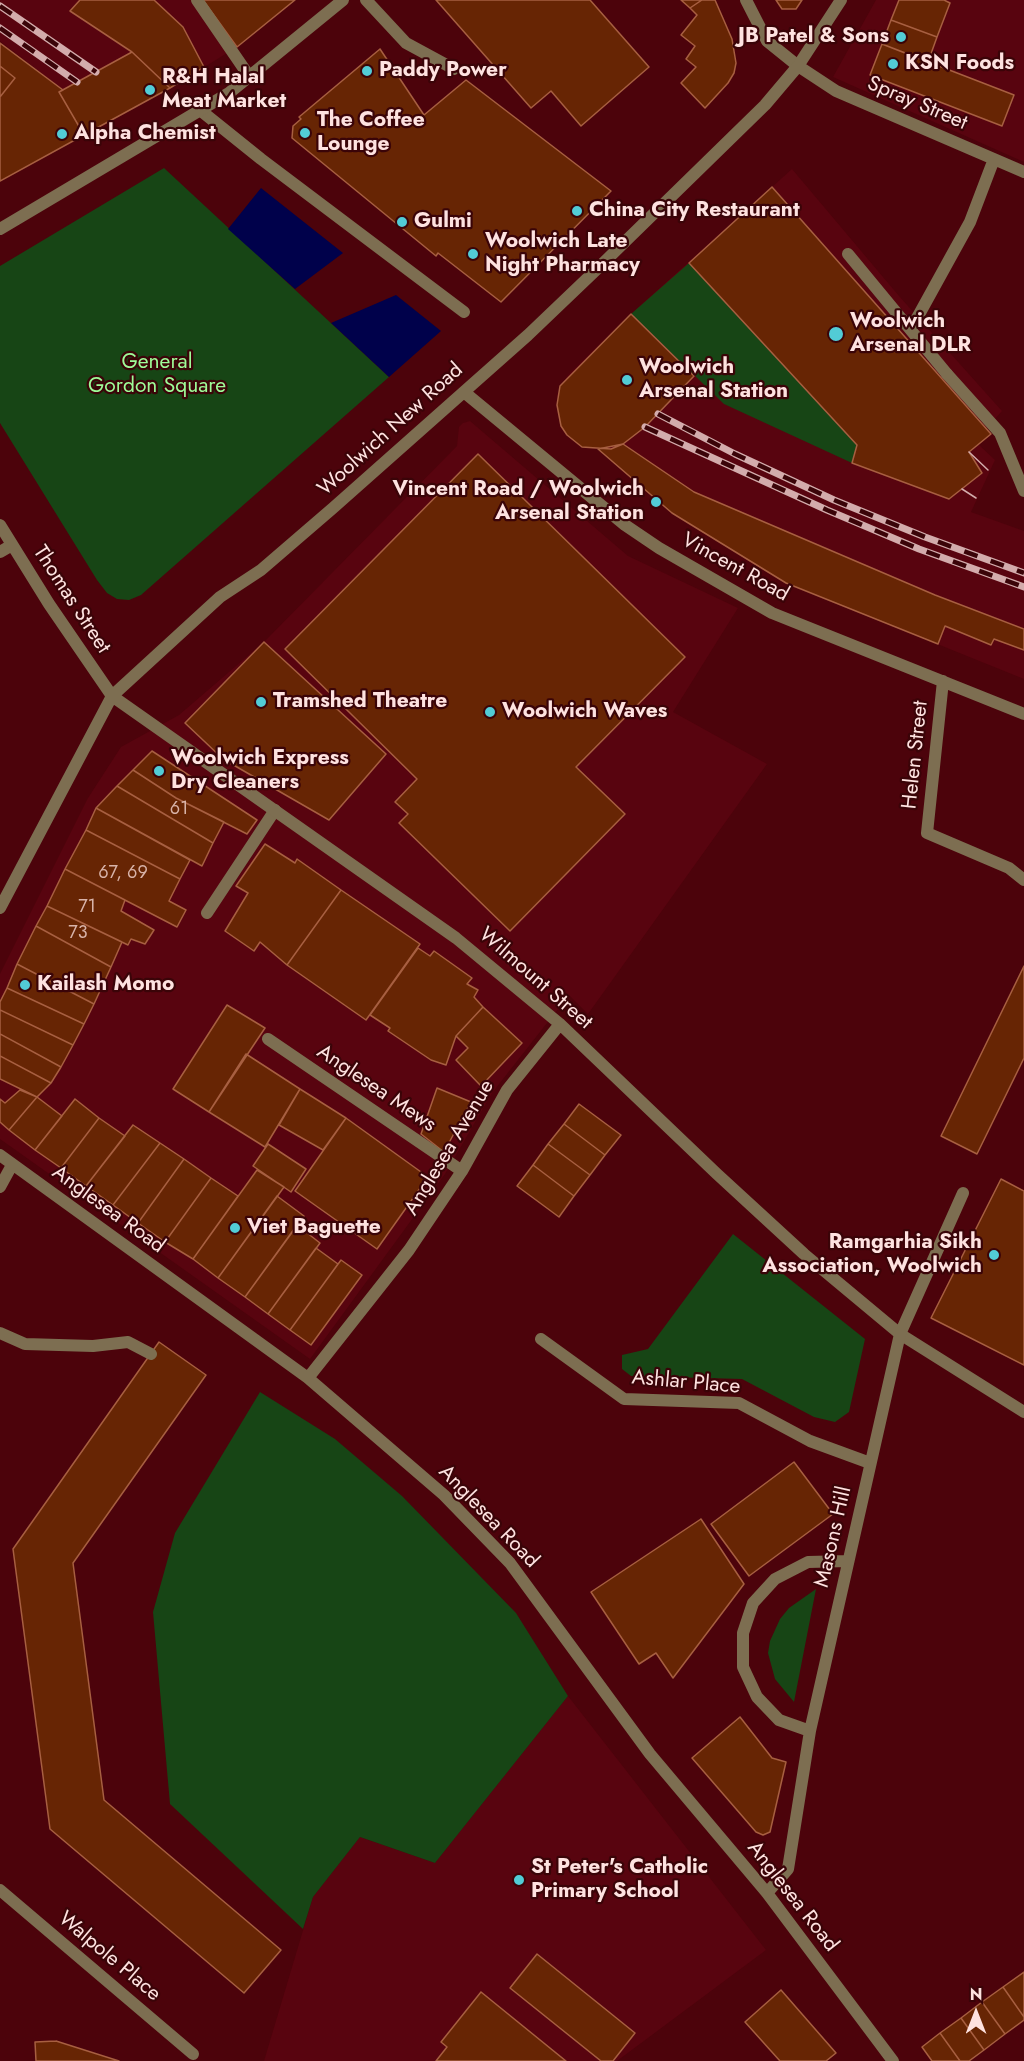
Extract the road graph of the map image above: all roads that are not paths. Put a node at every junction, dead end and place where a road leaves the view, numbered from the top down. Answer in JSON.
{"nodes":[{"id":1,"x":197,"y":0,"type":"edge"},
{"id":2,"x":343,"y":0,"type":"edge"},
{"id":3,"x":366,"y":0,"type":"edge"},
{"id":4,"x":746,"y":0,"type":"edge"},
{"id":5,"x":841,"y":0,"type":"edge"},
{"id":6,"x":798,"y":66,"type":"junction"},
{"id":7,"x":454,"y":69,"type":"dead end"},
{"id":8,"x":249,"y":76,"type":"junction"},
{"id":9,"x":200,"y":110,"type":"junction"},
{"id":10,"x":994,"y":159,"type":"junction"},
{"id":11,"x":1024,"y":172,"type":"edge"},
{"id":12,"x":0,"y":229,"type":"edge"},
{"id":13,"x":848,"y":254,"type":"dead end"},
{"id":14,"x":464,"y":312,"type":"dead end"},
{"id":15,"x":911,"y":328,"type":"junction"},
{"id":16,"x":464,"y":392,"type":"junction"},
{"id":17,"x":1024,"y":491,"type":"edge"},
{"id":18,"x":0,"y":525,"type":"edge"},
{"id":19,"x":12,"y":545,"type":"junction"},
{"id":20,"x":0,"y":552,"type":"edge"},
{"id":21,"x":943,"y":681,"type":"junction"},
{"id":22,"x":111,"y":696,"type":"junction"},
{"id":23,"x":1024,"y":714,"type":"edge"},
{"id":24,"x":275,"y":810,"type":"junction"},
{"id":25,"x":1024,"y":880,"type":"edge"},
{"id":26,"x":0,"y":908,"type":"edge"},
{"id":27,"x":207,"y":913,"type":"dead end"},
{"id":28,"x":560,"y":1024,"type":"junction"},
{"id":29,"x":268,"y":1039,"type":"dead end"},
{"id":30,"x":0,"y":1155,"type":"edge"},
{"id":31,"x":12,"y":1165,"type":"junction"},
{"id":32,"x":462,"y":1171,"type":"junction"},
{"id":33,"x":0,"y":1187,"type":"edge"},
{"id":34,"x":963,"y":1194,"type":"dead end"},
{"id":35,"x":0,"y":1333,"type":"edge"},
{"id":36,"x":900,"y":1334,"type":"junction"},
{"id":37,"x":541,"y":1340,"type":"dead end"},
{"id":38,"x":151,"y":1353,"type":"dead end"},
{"id":39,"x":308,"y":1378,"type":"junction"},
{"id":40,"x":1024,"y":1412,"type":"edge"},
{"id":41,"x":870,"y":1463,"type":"junction"},
{"id":42,"x":848,"y":1562,"type":"junction"},
{"id":43,"x":810,"y":1731,"type":"junction"},
{"id":44,"x":0,"y":1890,"type":"edge"},
{"id":45,"x":767,"y":1893,"type":"junction"},
{"id":46,"x":193,"y":2054,"type":"dead end"},
{"id":47,"x":893,"y":2061,"type":"edge"}],
"edges":[{"from":1,"to":8,"type":"street"},
{"from":2,"to":8,"type":"street"},
{"from":3,"to":7,"type":"street"},
{"from":4,"to":6,"type":"street","name":"Spray Street"},
{"from":5,"to":6,"type":"street","name":"Woolwich New Road"},
{"from":6,"to":10,"type":"street","name":"Spray Street"},
{"from":6,"to":16,"type":"street","name":"Woolwich New Road"},
{"from":8,"to":9,"type":"street"},
{"from":9,"to":12,"type":"street"},
{"from":9,"to":14,"type":"street"},
{"from":10,"to":11,"type":"street","name":"Spray Street"},
{"from":10,"to":15,"type":"street"},
{"from":13,"to":15,"type":"street"},
{"from":15,"to":17,"type":"street"},
{"from":16,"to":21,"type":"street","name":"Vincent Road"},
{"from":16,"to":22,"type":"street","name":"Woolwich New Road"},
{"from":18,"to":19,"type":"street","name":"Thomas Street"},
{"from":19,"to":20,"type":"street"},
{"from":19,"to":22,"type":"street","name":"Thomas Street"},
{"from":21,"to":23,"type":"street","name":"Vincent Road"},
{"from":21,"to":25,"type":"street","name":"Helen Street"},
{"from":22,"to":24,"type":"street","name":"Wilmount Street"},
{"from":22,"to":26,"type":"street","name":"Woolwich New Road"},
{"from":24,"to":27,"type":"street"},
{"from":24,"to":28,"type":"street","name":"Wilmount Street"},
{"from":28,"to":32,"type":"street","name":"Anglesea Avenue"},
{"from":28,"to":36,"type":"street","name":"Wilmount Street"},
{"from":29,"to":32,"type":"street","name":"Anglesea Mews"},
{"from":30,"to":31,"type":"street","name":"Anglesea Road"},
{"from":31,"to":33,"type":"street"},
{"from":31,"to":39,"type":"street","name":"Anglesea Road"},
{"from":32,"to":39,"type":"street","name":"Anglesea Avenue"},
{"from":34,"to":36,"type":"street","name":"Masons Hill"},
{"from":35,"to":38,"type":"street"},
{"from":36,"to":40,"type":"street","name":"Wilmount Street"},
{"from":36,"to":41,"type":"street","name":"Masons Hill"},
{"from":37,"to":41,"type":"street","name":"Ashlar Place"},
{"from":39,"to":45,"type":"street","name":"Anglesea Road"},
{"from":41,"to":42,"type":"street","name":"Masons Hill"},
{"from":42,"to":43,"type":"street","name":"Masons Hill"},
{"from":42,"to":43,"type":"street"},
{"from":43,"to":45,"type":"street","name":"Masons Hill"},
{"from":44,"to":46,"type":"street","name":"Walpole Place"},
{"from":45,"to":47,"type":"street","name":"Anglesea Road"}]}
